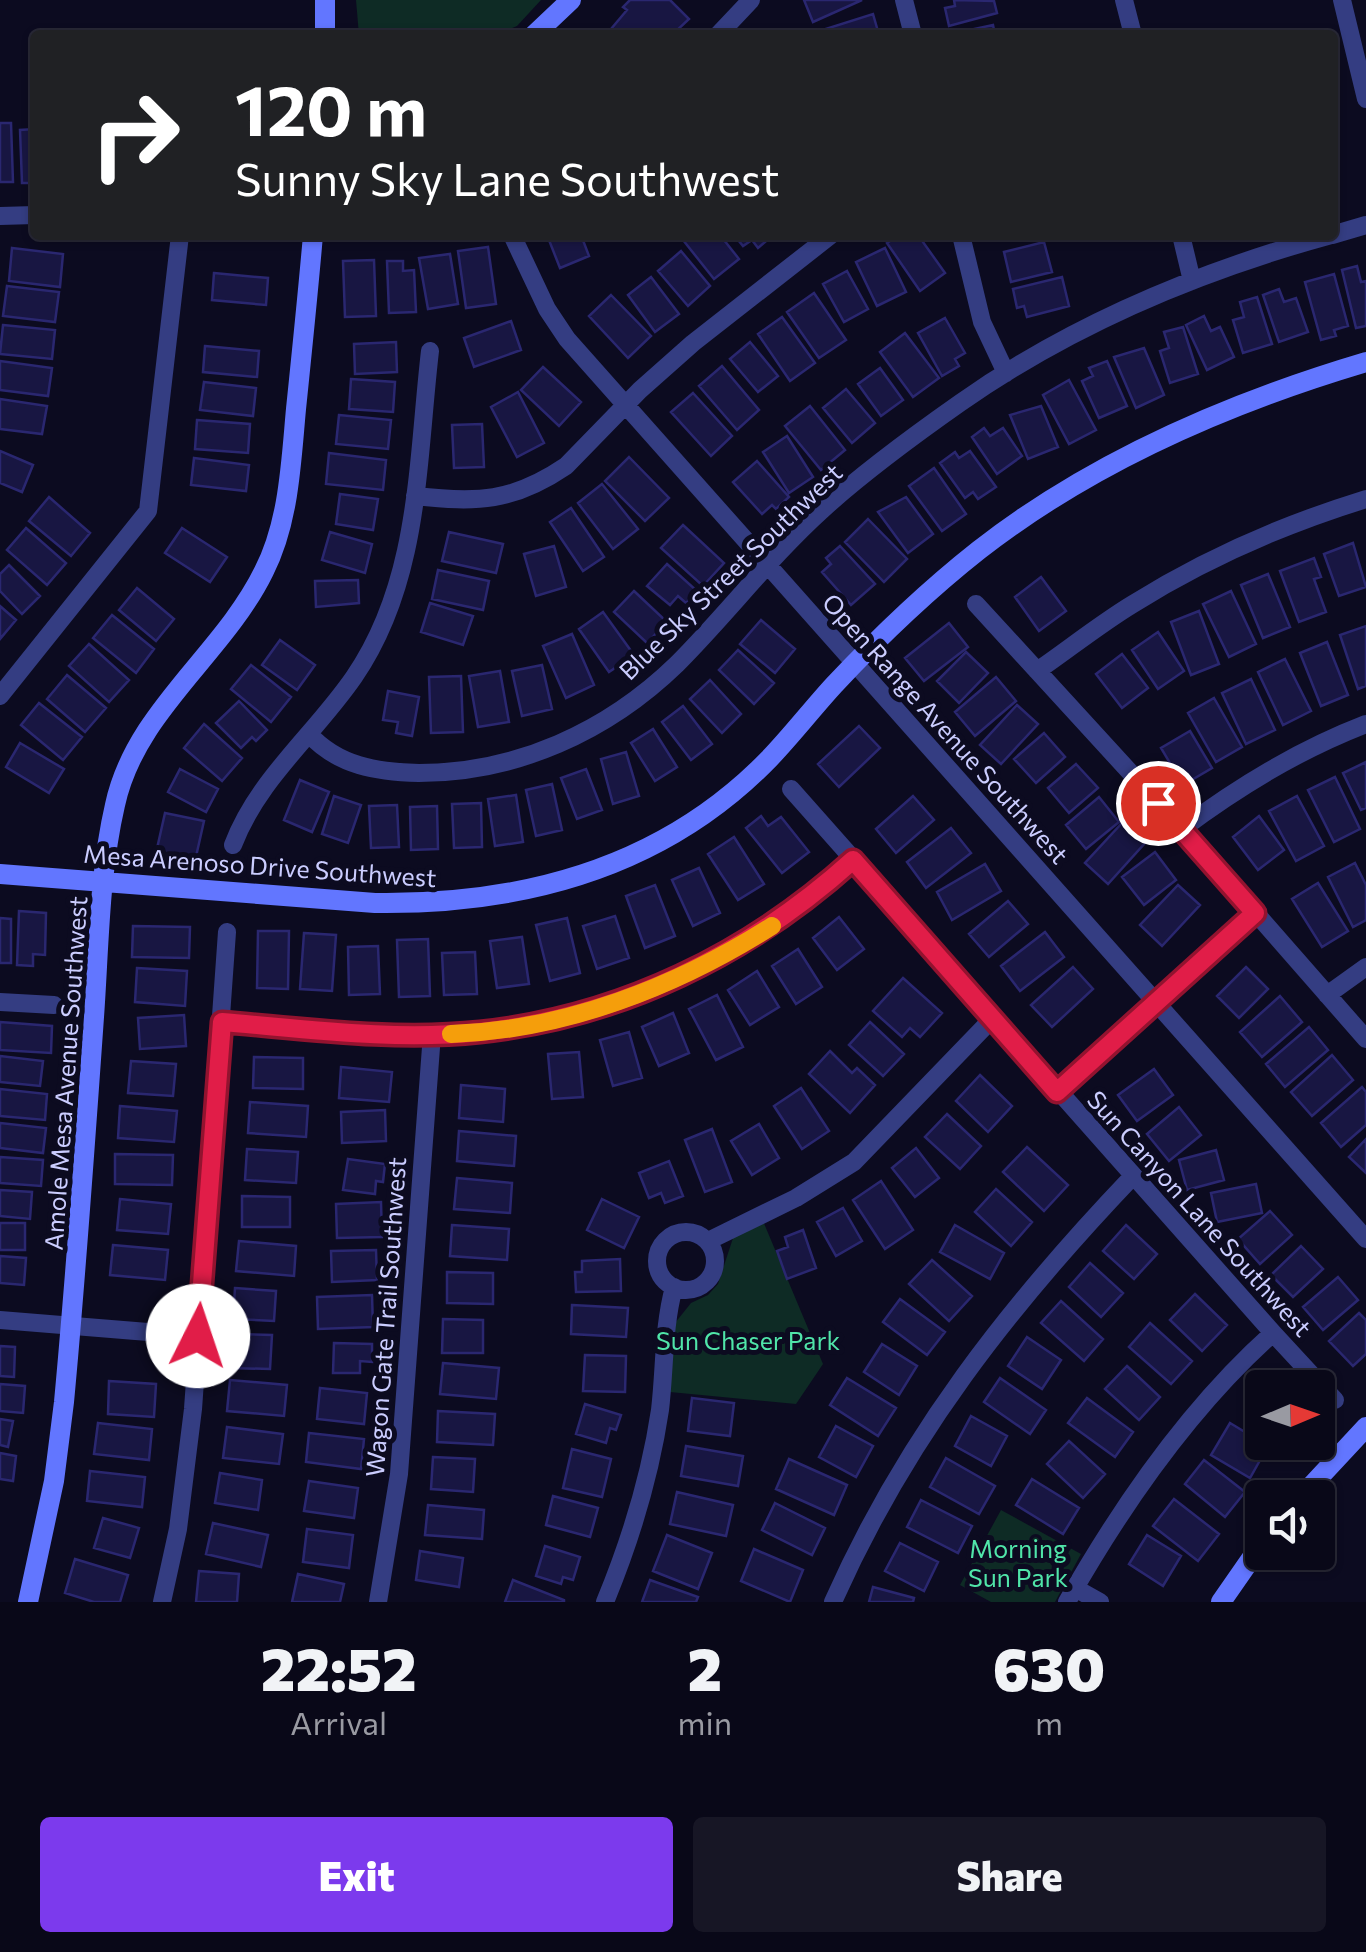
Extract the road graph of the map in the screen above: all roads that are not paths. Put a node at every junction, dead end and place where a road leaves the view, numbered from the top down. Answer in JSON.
{"nodes":[{"id":1,"x":326,"y":0,"type":"edge"},
{"id":2,"x":571,"y":0,"type":"edge"},
{"id":3,"x":750,"y":0,"type":"edge"},
{"id":4,"x":904,"y":0,"type":"edge"},
{"id":5,"x":1124,"y":0,"type":"edge"},
{"id":6,"x":1342,"y":0,"type":"edge"},
{"id":7,"x":325,"y":30,"type":"edge"},
{"id":8,"x":539,"y":30,"type":"edge"},
{"id":9,"x":723,"y":30,"type":"edge"},
{"id":10,"x":913,"y":30,"type":"edge"},
{"id":11,"x":1132,"y":30,"type":"edge"},
{"id":12,"x":1366,"y":99,"type":"edge"},
{"id":13,"x":30,"y":215,"type":"edge"},
{"id":14,"x":0,"y":216,"type":"edge"},
{"id":15,"x":1366,"y":225,"type":"edge"},
{"id":16,"x":1338,"y":233,"type":"edge"},
{"id":17,"x":179,"y":240,"type":"edge"},
{"id":18,"x":313,"y":240,"type":"edge"},
{"id":19,"x":514,"y":240,"type":"edge"},
{"id":20,"x":824,"y":240,"type":"edge"},
{"id":21,"x":962,"y":240,"type":"edge"},
{"id":22,"x":1181,"y":240,"type":"edge"},
{"id":23,"x":1314,"y":240,"type":"edge"},
{"id":24,"x":1192,"y":281,"type":"junction"},
{"id":25,"x":430,"y":351,"type":"dead end"},
{"id":26,"x":1366,"y":362,"type":"edge"},
{"id":27,"x":1006,"y":373,"type":"junction"},
{"id":28,"x":625,"y":404,"type":"junction"},
{"id":29,"x":415,"y":496,"type":"junction"},
{"id":30,"x":1366,"y":499,"type":"edge"},
{"id":31,"x":766,"y":565,"type":"junction"},
{"id":32,"x":976,"y":604,"type":"dead end"},
{"id":33,"x":855,"y":664,"type":"junction"},
{"id":34,"x":1038,"y":671,"type":"junction"},
{"id":35,"x":0,"y":696,"type":"edge"},
{"id":36,"x":1366,"y":724,"type":"edge"},
{"id":37,"x":309,"y":734,"type":"junction"},
{"id":38,"x":791,"y":790,"type":"dead end"},
{"id":39,"x":1182,"y":829,"type":"junction"},
{"id":40,"x":233,"y":845,"type":"dead end"},
{"id":41,"x":853,"y":860,"type":"junction"},
{"id":42,"x":0,"y":874,"type":"edge"},
{"id":43,"x":105,"y":881,"type":"junction"},
{"id":44,"x":1255,"y":913,"type":"junction"},
{"id":45,"x":227,"y":932,"type":"dead end"},
{"id":46,"x":1366,"y":967,"type":"edge"},
{"id":47,"x":1327,"y":995,"type":"junction"},
{"id":48,"x":0,"y":1002,"type":"edge"},
{"id":49,"x":1158,"y":1003,"type":"junction"},
{"id":50,"x":54,"y":1005,"type":"dead end"},
{"id":51,"x":993,"y":1018,"type":"junction"},
{"id":52,"x":222,"y":1022,"type":"junction"},
{"id":53,"x":432,"y":1034,"type":"junction"},
{"id":54,"x":1366,"y":1039,"type":"edge"},
{"id":55,"x":1057,"y":1092,"type":"junction"},
{"id":56,"x":1133,"y":1176,"type":"junction"},
{"id":57,"x":1366,"y":1239,"type":"edge"},
{"id":58,"x":708,"y":1242,"type":"junction"},
{"id":59,"x":674,"y":1287,"type":"junction"},
{"id":60,"x":0,"y":1320,"type":"edge"},
{"id":61,"x":72,"y":1325,"type":"junction"},
{"id":62,"x":1272,"y":1333,"type":"junction"},
{"id":63,"x":198,"y":1336,"type":"junction"},
{"id":64,"x":1336,"y":1400,"type":"dead end"},
{"id":65,"x":1366,"y":1427,"type":"edge"},
{"id":66,"x":1317,"y":1480,"type":"edge"},
{"id":67,"x":1245,"y":1567,"type":"edge"},
{"id":68,"x":1071,"y":1595,"type":"edge"},
{"id":69,"x":28,"y":1602,"type":"edge"},
{"id":70,"x":162,"y":1602,"type":"edge"},
{"id":71,"x":378,"y":1602,"type":"edge"},
{"id":72,"x":606,"y":1602,"type":"edge"},
{"id":73,"x":833,"y":1602,"type":"edge"},
{"id":74,"x":1100,"y":1602,"type":"edge"},
{"id":75,"x":1220,"y":1602,"type":"edge"}],
"edges":[{"from":1,"to":7,"type":"street"},
{"from":2,"to":8,"type":"street"},
{"from":3,"to":9,"type":"street"},
{"from":4,"to":10,"type":"street"},
{"from":5,"to":11,"type":"street"},
{"from":6,"to":12,"type":"street"},
{"from":13,"to":14,"type":"street"},
{"from":15,"to":16,"type":"street","name":"Blue Sky Street Southwest"},
{"from":17,"to":35,"type":"street"},
{"from":18,"to":43,"type":"street","name":"Amole Mesa Avenue Southwest"},
{"from":19,"to":28,"type":"street","name":"Open Range Avenue Southwest"},
{"from":20,"to":28,"type":"street"},
{"from":21,"to":27,"type":"street"},
{"from":22,"to":24,"type":"street"},
{"from":23,"to":24,"type":"street","name":"Blue Sky Street Southwest"},
{"from":24,"to":27,"type":"street","name":"Blue Sky Street Southwest"},
{"from":25,"to":29,"type":"street"},
{"from":26,"to":33,"type":"street","name":"Mesa Arenoso Drive Southwest"},
{"from":27,"to":31,"type":"street","name":"Blue Sky Street Southwest"},
{"from":28,"to":29,"type":"street"},
{"from":28,"to":31,"type":"street","name":"Open Range Avenue Southwest"},
{"from":29,"to":37,"type":"street"},
{"from":30,"to":34,"type":"street"},
{"from":31,"to":33,"type":"street","name":"Open Range Avenue Southwest"},
{"from":31,"to":37,"type":"street","name":"Blue Sky Street Southwest"},
{"from":32,"to":34,"type":"street"},
{"from":33,"to":43,"type":"street","name":"Mesa Arenoso Drive Southwest"},
{"from":33,"to":49,"type":"street","name":"Open Range Avenue Southwest"},
{"from":34,"to":39,"type":"street"},
{"from":36,"to":39,"type":"street"},
{"from":37,"to":40,"type":"street"},
{"from":38,"to":41,"type":"street","name":"Sun Canyon Lane Southwest"},
{"from":39,"to":44,"type":"street"},
{"from":41,"to":51,"type":"street","name":"Sun Canyon Lane Southwest"},
{"from":41,"to":53,"type":"street"},
{"from":42,"to":43,"type":"street","name":"Mesa Arenoso Drive Southwest"},
{"from":43,"to":61,"type":"street","name":"Amole Mesa Avenue Southwest"},
{"from":44,"to":47,"type":"street"},
{"from":44,"to":49,"type":"street"},
{"from":45,"to":52,"type":"street"},
{"from":46,"to":47,"type":"street"},
{"from":47,"to":54,"type":"street"},
{"from":48,"to":50,"type":"street"},
{"from":49,"to":55,"type":"street"},
{"from":49,"to":57,"type":"street","name":"Open Range Avenue Southwest"},
{"from":51,"to":55,"type":"street","name":"Sun Canyon Lane Southwest"},
{"from":51,"to":58,"type":"street"},
{"from":52,"to":53,"type":"street"},
{"from":52,"to":63,"type":"street"},
{"from":53,"to":71,"type":"street","name":"Wagon Gate Trail Southwest"},
{"from":55,"to":56,"type":"street","name":"Sun Canyon Lane Southwest"},
{"from":56,"to":62,"type":"street","name":"Sun Canyon Lane Southwest"},
{"from":56,"to":73,"type":"street"},
{"from":58,"to":59,"type":"street"},
{"from":58,"to":59,"type":"street"},
{"from":59,"to":72,"type":"street"},
{"from":60,"to":61,"type":"street"},
{"from":61,"to":63,"type":"street"},
{"from":61,"to":69,"type":"street","name":"Amole Mesa Avenue Southwest"},
{"from":62,"to":64,"type":"street","name":"Sun Canyon Lane Southwest"},
{"from":62,"to":68,"type":"street"},
{"from":63,"to":70,"type":"street"},
{"from":65,"to":66,"type":"street"},
{"from":67,"to":75,"type":"street"},
{"from":68,"to":74,"type":"street"}]}
